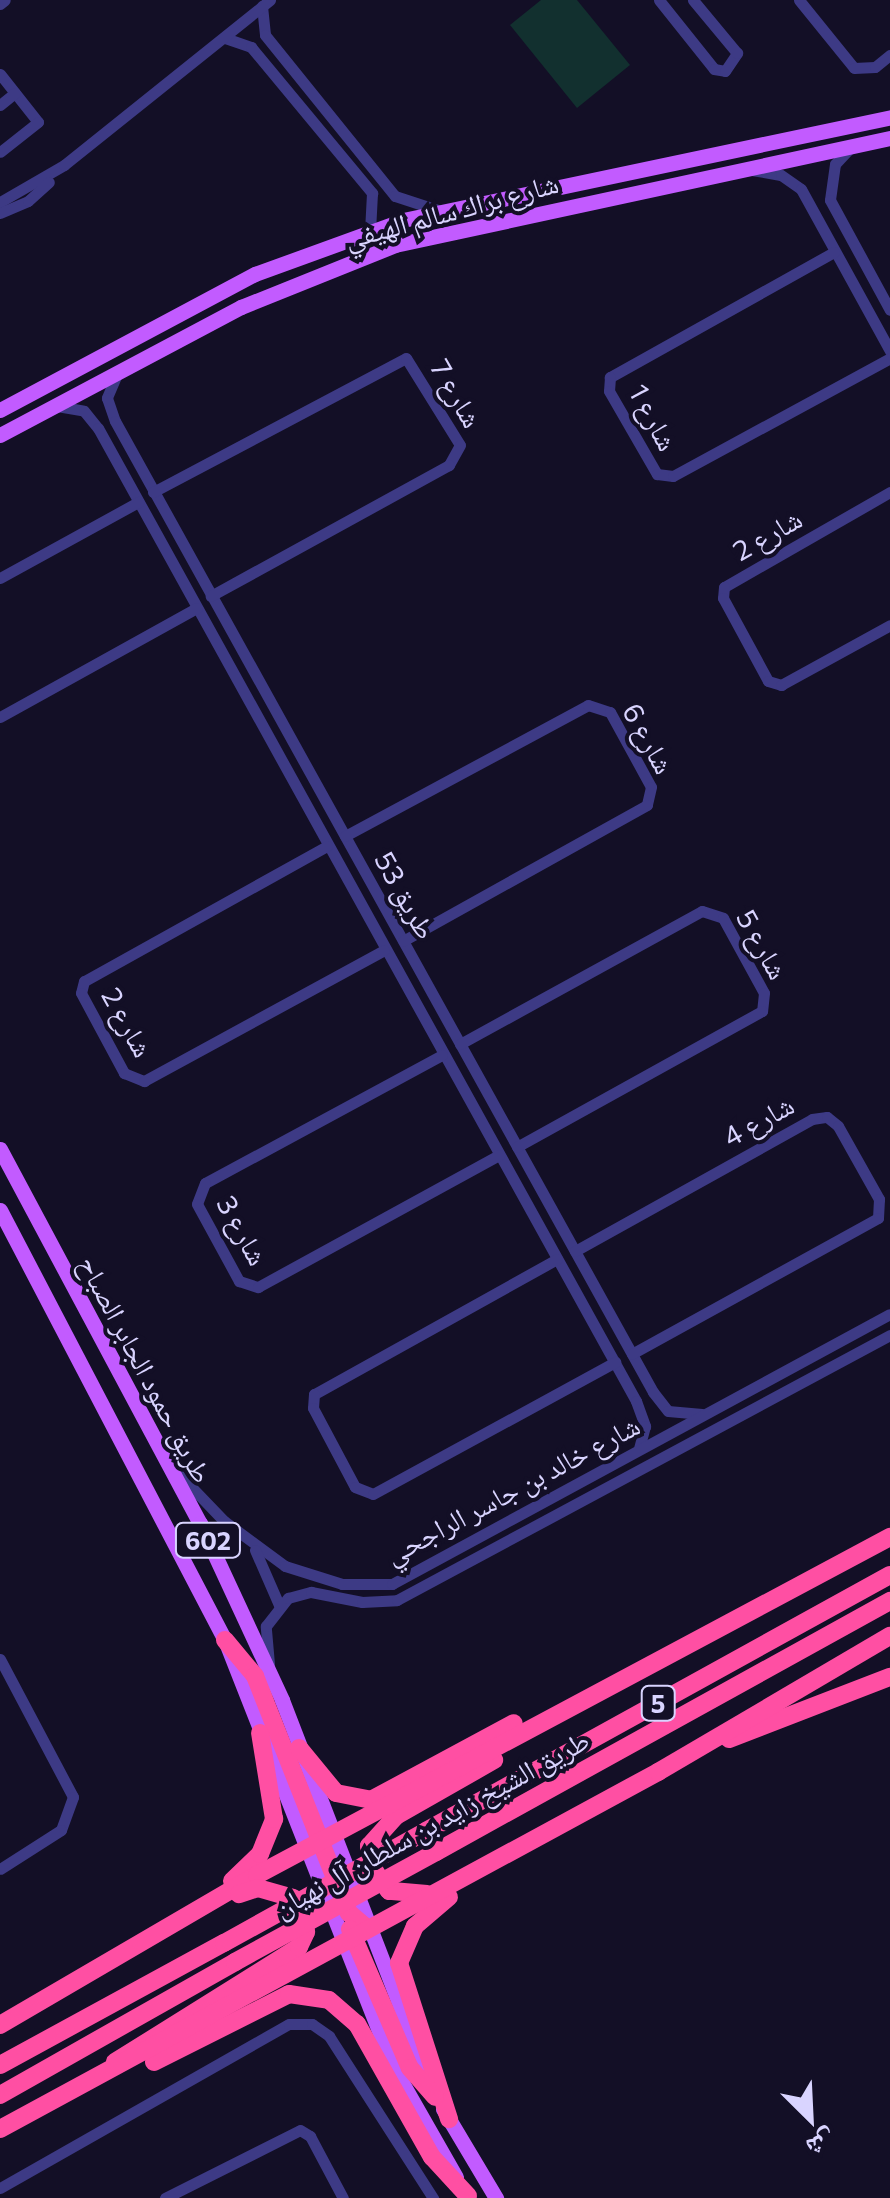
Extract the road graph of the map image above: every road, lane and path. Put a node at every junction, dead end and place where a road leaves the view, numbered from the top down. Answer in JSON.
{"nodes":[{"id":1,"x":658,"y":0,"type":"edge"},
{"id":2,"x":694,"y":0,"type":"edge"},
{"id":3,"x":799,"y":0,"type":"edge"},
{"id":4,"x":266,"y":3,"type":"edge"},
{"id":5,"x":242,"y":23,"type":"junction"},
{"id":6,"x":265,"y":35,"type":"junction"},
{"id":7,"x":224,"y":38,"type":"junction"},
{"id":8,"x":251,"y":46,"type":"junction"},
{"id":9,"x":890,"y":55,"type":"edge"},
{"id":10,"x":0,"y":74,"type":"edge"},
{"id":11,"x":15,"y":93,"type":"junction"},
{"id":12,"x":0,"y":105,"type":"edge"},
{"id":13,"x":890,"y":117,"type":"edge"},
{"id":14,"x":890,"y":138,"type":"edge"},
{"id":15,"x":853,"y":144,"type":"junction"},
{"id":16,"x":0,"y":152,"type":"edge"},
{"id":17,"x":738,"y":167,"type":"junction"},
{"id":18,"x":57,"y":170,"type":"junction"},
{"id":19,"x":554,"y":185,"type":"junction"},
{"id":20,"x":372,"y":193,"type":"junction"},
{"id":21,"x":520,"y":193,"type":"junction"},
{"id":22,"x":398,"y":198,"type":"junction"},
{"id":23,"x":0,"y":202,"type":"edge"},
{"id":24,"x":558,"y":205,"type":"junction"},
{"id":25,"x":443,"y":211,"type":"junction"},
{"id":26,"x":0,"y":213,"type":"edge"},
{"id":27,"x":523,"y":213,"type":"junction"},
{"id":28,"x":370,"y":232,"type":"junction"},
{"id":29,"x":834,"y":252,"type":"junction"},
{"id":30,"x":255,"y":274,"type":"junction"},
{"id":31,"x":234,"y":284,"type":"junction"},
{"id":32,"x":879,"y":290,"type":"junction"},
{"id":33,"x":269,"y":295,"type":"junction"},
{"id":34,"x":860,"y":298,"type":"junction"},
{"id":35,"x":241,"y":306,"type":"junction"},
{"id":36,"x":890,"y":310,"type":"edge"},
{"id":37,"x":890,"y":354,"type":"edge"},
{"id":38,"x":120,"y":369,"type":"junction"},
{"id":39,"x":53,"y":406,"type":"junction"},
{"id":40,"x":0,"y":410,"type":"edge"},
{"id":41,"x":115,"y":421,"type":"junction"},
{"id":42,"x":98,"y":428,"type":"junction"},
{"id":43,"x":0,"y":435,"type":"edge"},
{"id":44,"x":153,"y":492,"type":"junction"},
{"id":45,"x":890,"y":492,"type":"edge"},
{"id":46,"x":138,"y":502,"type":"junction"},
{"id":47,"x":0,"y":578,"type":"edge"},
{"id":48,"x":211,"y":596,"type":"junction"},
{"id":49,"x":197,"y":608,"type":"junction"},
{"id":50,"x":890,"y":625,"type":"edge"},
{"id":51,"x":243,"y":654,"type":"junction"},
{"id":52,"x":228,"y":662,"type":"junction"},
{"id":53,"x":256,"y":677,"type":"junction"},
{"id":54,"x":241,"y":686,"type":"junction"},
{"id":55,"x":0,"y":717,"type":"edge"},
{"id":56,"x":344,"y":836,"type":"junction"},
{"id":57,"x":327,"y":846,"type":"junction"},
{"id":58,"x":403,"y":941,"type":"junction"},
{"id":59,"x":384,"y":950,"type":"junction"},
{"id":60,"x":460,"y":1044,"type":"junction"},
{"id":61,"x":442,"y":1055,"type":"junction"},
{"id":62,"x":480,"y":1079,"type":"junction"},
{"id":63,"x":462,"y":1092,"type":"junction"},
{"id":64,"x":495,"y":1107,"type":"junction"},
{"id":65,"x":476,"y":1117,"type":"junction"},
{"id":66,"x":517,"y":1146,"type":"junction"},
{"id":67,"x":0,"y":1149,"type":"edge"},
{"id":68,"x":499,"y":1155,"type":"junction"},
{"id":69,"x":0,"y":1210,"type":"edge"},
{"id":70,"x":0,"y":1223,"type":"edge"},
{"id":71,"x":574,"y":1251,"type":"junction"},
{"id":72,"x":24,"y":1254,"type":"junction"},
{"id":73,"x":558,"y":1259,"type":"junction"},
{"id":74,"x":887,"y":1318,"type":"edge"},
{"id":75,"x":890,"y":1335,"type":"edge"},
{"id":76,"x":632,"y":1354,"type":"junction"},
{"id":77,"x":614,"y":1362,"type":"junction"},
{"id":78,"x":653,"y":1392,"type":"junction"},
{"id":79,"x":636,"y":1401,"type":"junction"},
{"id":80,"x":702,"y":1414,"type":"junction"},
{"id":81,"x":639,"y":1448,"type":"junction"},
{"id":82,"x":169,"y":1464,"type":"junction"},
{"id":83,"x":890,"y":1537,"type":"edge"},
{"id":84,"x":254,"y":1548,"type":"junction"},
{"id":85,"x":460,"y":1548,"type":"junction"},
{"id":86,"x":464,"y":1565,"type":"junction"},
{"id":87,"x":890,"y":1575,"type":"edge"},
{"id":88,"x":890,"y":1601,"type":"edge"},
{"id":89,"x":279,"y":1605,"type":"junction"},
{"id":90,"x":890,"y":1636,"type":"edge"},
{"id":91,"x":225,"y":1640,"type":"junction"},
{"id":92,"x":0,"y":1659,"type":"edge"},
{"id":93,"x":269,"y":1674,"type":"junction"},
{"id":94,"x":890,"y":1677,"type":"edge"},
{"id":95,"x":576,"y":1702,"type":"junction"},
{"id":96,"x":260,"y":1733,"type":"junction"},
{"id":97,"x":299,"y":1748,"type":"junction"},
{"id":98,"x":677,"y":1760,"type":"junction"},
{"id":99,"x":553,"y":1829,"type":"junction"},
{"id":100,"x":320,"y":1845,"type":"junction"},
{"id":101,"x":0,"y":1869,"type":"edge"},
{"id":102,"x":436,"y":1893,"type":"junction"},
{"id":103,"x":209,"y":1903,"type":"junction"},
{"id":104,"x":191,"y":1913,"type":"junction"},
{"id":105,"x":354,"y":1937,"type":"junction"},
{"id":106,"x":0,"y":2025,"type":"edge"},
{"id":107,"x":0,"y":2065,"type":"edge"},
{"id":108,"x":97,"y":2080,"type":"junction"},
{"id":109,"x":0,"y":2095,"type":"edge"},
{"id":110,"x":435,"y":2097,"type":"junction"},
{"id":111,"x":450,"y":2119,"type":"junction"},
{"id":112,"x":0,"y":2129,"type":"edge"},
{"id":113,"x":0,"y":2188,"type":"edge"},
{"id":114,"x":468,"y":2197,"type":"edge"},
{"id":115,"x":165,"y":2198,"type":"edge"},
{"id":116,"x":343,"y":2198,"type":"edge"},
{"id":117,"x":433,"y":2198,"type":"edge"},
{"id":118,"x":496,"y":2198,"type":"edge"}],
"edges":[{"from":1,"to":2,"type":"street"},
{"from":3,"to":9,"type":"street"},
{"from":4,"to":5,"type":"street"},
{"from":4,"to":6,"type":"street"},
{"from":5,"to":6,"type":"street"},
{"from":5,"to":7,"type":"street"},
{"from":5,"to":8,"type":"street"},
{"from":6,"to":22,"type":"street"},
{"from":7,"to":8,"type":"street"},
{"from":7,"to":18,"type":"street"},
{"from":8,"to":20,"type":"street"},
{"from":10,"to":11,"type":"street"},
{"from":11,"to":12,"type":"street"},
{"from":11,"to":16,"type":"street"},
{"from":13,"to":19,"type":"main road","name":"شارع براك سالم الهيفي"},
{"from":14,"to":15,"type":"main road","name":"شارع براك سالم الهيفي"},
{"from":15,"to":17,"type":"main road","name":"شارع براك سالم الهيفي"},
{"from":15,"to":32,"type":"street"},
{"from":17,"to":24,"type":"main road","name":"شارع براك سالم الهيفي"},
{"from":17,"to":29,"type":"street"},
{"from":18,"to":23,"type":"street"},
{"from":18,"to":26,"type":"street"},
{"from":19,"to":21,"type":"main road","name":"شارع براك سالم الهيفي"},
{"from":19,"to":24,"type":"main road"},
{"from":20,"to":22,"type":"street"},
{"from":20,"to":28,"type":"street"},
{"from":21,"to":25,"type":"main road","name":"شارع براك سالم الهيفي"},
{"from":21,"to":27,"type":"main road"},
{"from":22,"to":25,"type":"street"},
{"from":24,"to":27,"type":"main road","name":"شارع براك سالم الهيفي"},
{"from":25,"to":28,"type":"main road","name":"شارع براك سالم الهيفي"},
{"from":27,"to":33,"type":"main road","name":"شارع براك سالم الهيفي"},
{"from":28,"to":30,"type":"main road","name":"شارع براك سالم الهيفي"},
{"from":29,"to":34,"type":"street"},
{"from":29,"to":37,"type":"street","name":"شارع 1"},
{"from":30,"to":31,"type":"main road","name":"شارع براك سالم الهيفي"},
{"from":30,"to":33,"type":"main road"},
{"from":31,"to":35,"type":"main road"},
{"from":31,"to":40,"type":"main road","name":"شارع براك سالم الهيفي"},
{"from":32,"to":34,"type":"street"},
{"from":32,"to":36,"type":"street"},
{"from":33,"to":35,"type":"main road","name":"شارع براك سالم الهيفي"},
{"from":34,"to":37,"type":"street"},
{"from":35,"to":38,"type":"main road","name":"شارع براك سالم الهيفي"},
{"from":38,"to":39,"type":"main road","name":"شارع براك سالم الهيفي"},
{"from":38,"to":41,"type":"street"},
{"from":39,"to":42,"type":"street"},
{"from":39,"to":43,"type":"main road","name":"شارع براك سالم الهيفي"},
{"from":41,"to":42,"type":"street"},
{"from":41,"to":44,"type":"street","name":"طريق 53"},
{"from":42,"to":46,"type":"street","name":"طريق 53"},
{"from":44,"to":48,"type":"street","name":"طريق 53"},
{"from":44,"to":48,"type":"street","name":"شارع 7"},
{"from":45,"to":50,"type":"street","name":"شارع 2"},
{"from":46,"to":47,"type":"street"},
{"from":46,"to":49,"type":"street","name":"طريق 53"},
{"from":48,"to":51,"type":"street","name":"طريق 53"},
{"from":49,"to":52,"type":"street","name":"طريق 53"},
{"from":49,"to":55,"type":"street"},
{"from":51,"to":52,"type":"street"},
{"from":51,"to":53,"type":"street","name":"طريق 53"},
{"from":52,"to":54,"type":"street","name":"طريق 53"},
{"from":53,"to":54,"type":"street"},
{"from":53,"to":56,"type":"street","name":"طريق 53"},
{"from":54,"to":57,"type":"street","name":"طريق 53"},
{"from":56,"to":58,"type":"street","name":"طريق 53"},
{"from":56,"to":58,"type":"street","name":"شارع 6"},
{"from":57,"to":59,"type":"street","name":"طريق 53"},
{"from":57,"to":59,"type":"street","name":"شارع 2"},
{"from":58,"to":60,"type":"street","name":"طريق 53"},
{"from":59,"to":61,"type":"street","name":"طريق 53"},
{"from":60,"to":62,"type":"street","name":"طريق 53"},
{"from":60,"to":66,"type":"street","name":"شارع 5"},
{"from":61,"to":63,"type":"street","name":"طريق 53"},
{"from":61,"to":68,"type":"street","name":"شارع 3"},
{"from":62,"to":63,"type":"street"},
{"from":62,"to":64,"type":"street","name":"طريق 53"},
{"from":63,"to":65,"type":"street","name":"طريق 53"},
{"from":64,"to":65,"type":"street"},
{"from":64,"to":66,"type":"street","name":"طريق 53"},
{"from":65,"to":68,"type":"street","name":"طريق 53"},
{"from":66,"to":71,"type":"street","name":"طريق 53"},
{"from":67,"to":82,"type":"main road","name":"طريق حمود الجابر الصباح","number":"602"},
{"from":68,"to":73,"type":"street","name":"طريق 53"},
{"from":69,"to":72,"type":"main road","name":"طريق حمود الجابر الصباح","number":"602"},
{"from":70,"to":72,"type":"street"},
{"from":71,"to":76,"type":"street","name":"طريق 53"},
{"from":71,"to":76,"type":"street","name":"شارع 4"},
{"from":72,"to":91,"type":"main road","name":"طريق حمود الجابر الصباح","number":"602"},
{"from":73,"to":77,"type":"street","name":"طريق 53"},
{"from":73,"to":77,"type":"street"},
{"from":74,"to":80,"type":"street","name":"شارع خالد بن جاسر الراجحي"},
{"from":75,"to":86,"type":"street","name":"شارع خالد بن جاسر الراجحي"},
{"from":76,"to":78,"type":"street","name":"طريق 53"},
{"from":77,"to":79,"type":"street","name":"طريق 53"},
{"from":78,"to":79,"type":"street"},
{"from":78,"to":80,"type":"street"},
{"from":79,"to":81,"type":"street","name":"طريق 53"},
{"from":80,"to":81,"type":"street","name":"شارع خالد بن جاسر الراجحي"},
{"from":81,"to":85,"type":"street","name":"شارع خالد بن جاسر الراجحي"},
{"from":82,"to":84,"type":"street","name":"شارع خالد بن جاسر الراجحي"},
{"from":82,"to":93,"type":"main road","name":"طريق حمود الجابر الصباح","number":"602"},
{"from":83,"to":95,"type":"highway"},
{"from":84,"to":85,"type":"street","name":"شارع خالد بن جاسر الراجحي"},
{"from":84,"to":89,"type":"street"},
{"from":85,"to":86,"type":"street"},
{"from":86,"to":89,"type":"street","name":"شارع خالد بن جاسر الراجحي"},
{"from":87,"to":107,"type":"highway","name":"طريق الشيخ زايد بن سلطان آل نهيان","number":"5","bridge":true},
{"from":88,"to":109,"type":"highway","name":"طريق الشيخ زايد بن سلطان آل نهيان","number":"5","bridge":true},
{"from":89,"to":93,"type":"street"},
{"from":90,"to":98,"type":"highway"},
{"from":91,"to":96,"type":"main road","name":"طريق حمود الجابر الصباح","number":"602"},
{"from":91,"to":100,"type":"highway"},
{"from":92,"to":101,"type":"street"},
{"from":93,"to":97,"type":"main road","name":"طريق حمود الجابر الصباح","number":"602"},
{"from":94,"to":98,"type":"highway"},
{"from":95,"to":97,"type":"highway"},
{"from":95,"to":100,"type":"highway"},
{"from":95,"to":102,"type":"highway"},
{"from":96,"to":100,"type":"main road","name":"طريق حمود الجابر الصباح","number":"602"},
{"from":96,"to":104,"type":"highway"},
{"from":97,"to":100,"type":"main road","name":"طريق حمود الجابر الصباح","number":"602"},
{"from":98,"to":99,"type":"highway"},
{"from":99,"to":102,"type":"highway"},
{"from":99,"to":111,"type":"highway"},
{"from":100,"to":103,"type":"highway"},
{"from":100,"to":105,"type":"main road","name":"طريق حمود الجابر الصباح","number":"602"},
{"from":100,"to":105,"type":"highway"},
{"from":102,"to":105,"type":"highway"},
{"from":103,"to":104,"type":"highway"},
{"from":103,"to":108,"type":"highway"},
{"from":104,"to":106,"type":"highway"},
{"from":105,"to":108,"type":"highway"},
{"from":105,"to":110,"type":"highway"},
{"from":105,"to":110,"type":"main road","name":"طريق حمود الجابر الصباح","number":"602"},
{"from":105,"to":114,"type":"main road","name":"طريق حمود الجابر الصباح","number":"602"},
{"from":108,"to":112,"type":"highway"},
{"from":108,"to":114,"type":"highway"},
{"from":110,"to":111,"type":"main road","number":"602"},
{"from":111,"to":118,"type":"main road","number":"602"},
{"from":113,"to":117,"type":"street"},
{"from":115,"to":116,"type":"street"}]}
